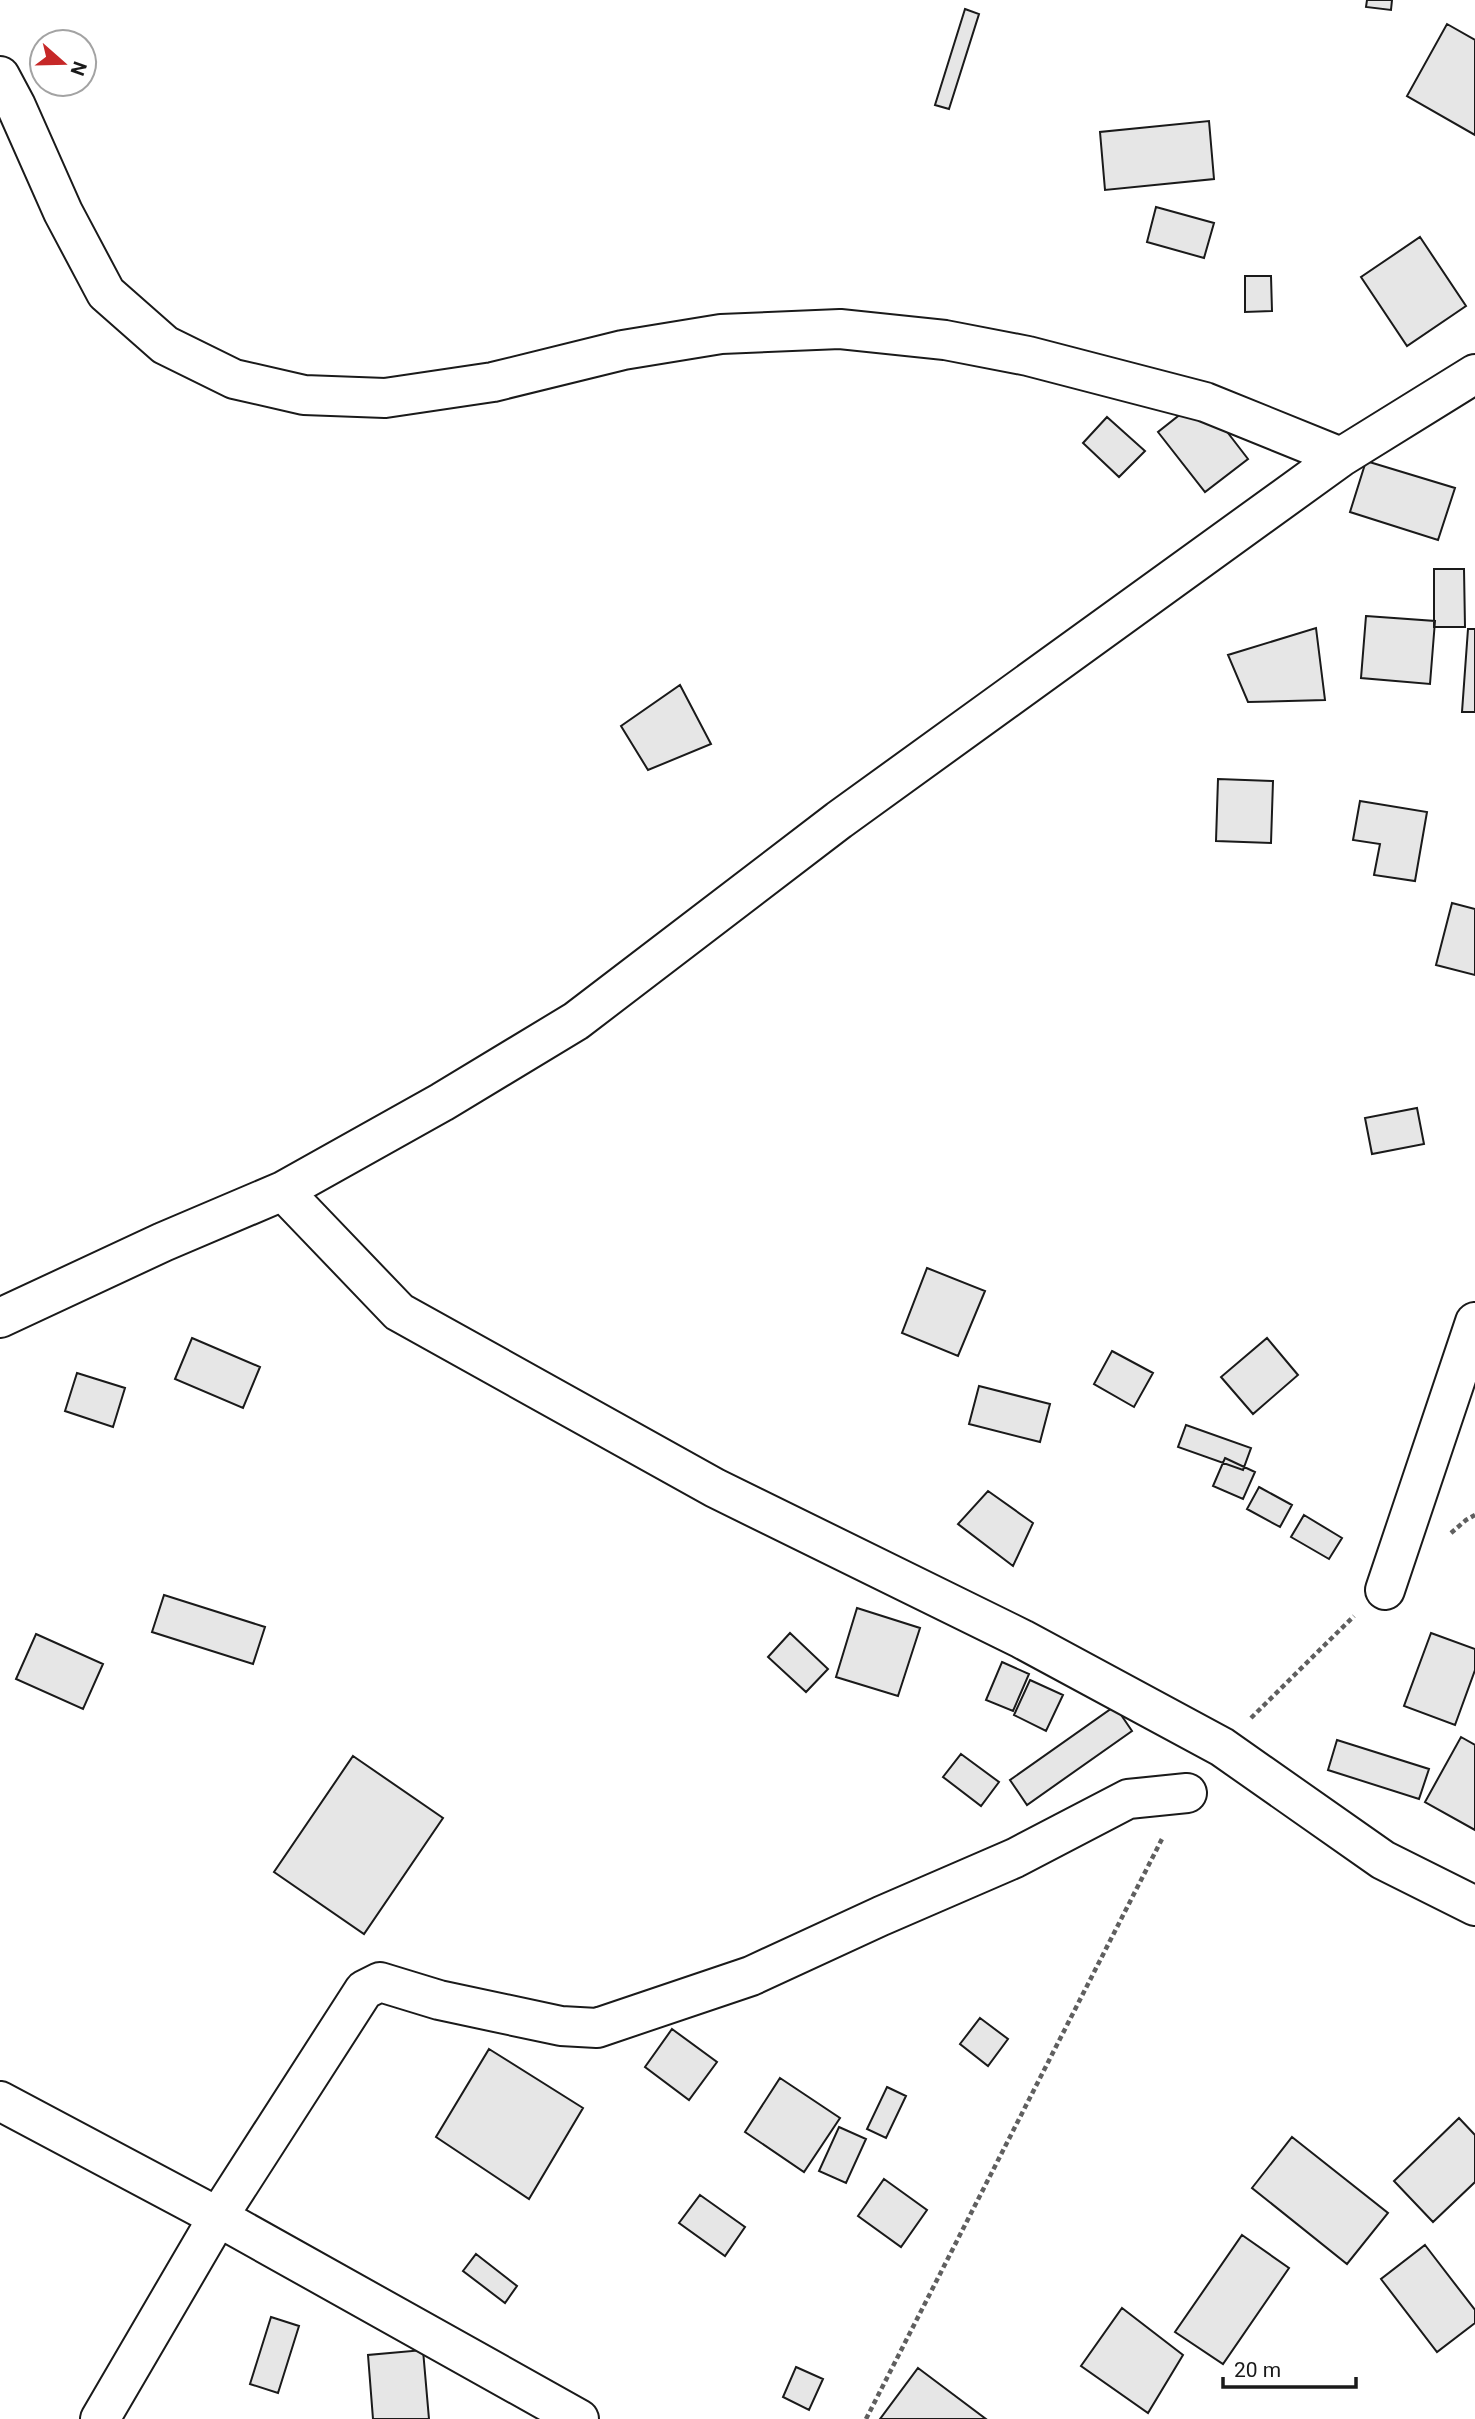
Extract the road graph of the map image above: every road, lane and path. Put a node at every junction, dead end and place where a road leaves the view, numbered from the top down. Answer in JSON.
{"nodes":[{"id":1,"x":0,"y":76,"type":"edge"},
{"id":2,"x":1475,"y":374,"type":"edge"},
{"id":3,"x":1341,"y":457,"type":"junction"},
{"id":4,"x":283,"y":1191,"type":"junction"},
{"id":5,"x":0,"y":1318,"type":"edge"},
{"id":6,"x":1475,"y":1322,"type":"edge"},
{"id":7,"x":1475,"y":1515,"type":"edge"},
{"id":8,"x":1446,"y":1537,"type":"dead end"},
{"id":9,"x":1385,"y":1590,"type":"joint"},
{"id":10,"x":1222,"y":1747,"type":"junction"},
{"id":11,"x":1187,"y":1793,"type":"joint"},
{"id":12,"x":1475,"y":1906,"type":"edge"},
{"id":13,"x":0,"y":2101,"type":"edge"},
{"id":14,"x":218,"y":2217,"type":"junction"},
{"id":15,"x":100,"y":2419,"type":"edge"},
{"id":16,"x":579,"y":2419,"type":"edge"},
{"id":17,"x":866,"y":2419,"type":"edge"}],
"edges":[{"from":1,"to":3,"type":"street"},
{"from":2,"to":3,"type":"street"},
{"from":3,"to":4,"type":"street"},
{"from":4,"to":5,"type":"street"},
{"from":4,"to":10,"type":"street"},
{"from":6,"to":9,"type":"street"},
{"from":7,"to":8,"type":"path"},
{"from":9,"to":10,"type":"path"},
{"from":10,"to":12,"type":"street"},
{"from":11,"to":14,"type":"street"},
{"from":11,"to":17,"type":"path"},
{"from":13,"to":14,"type":"street"},
{"from":14,"to":15,"type":"street"},
{"from":14,"to":16,"type":"street"}]}
